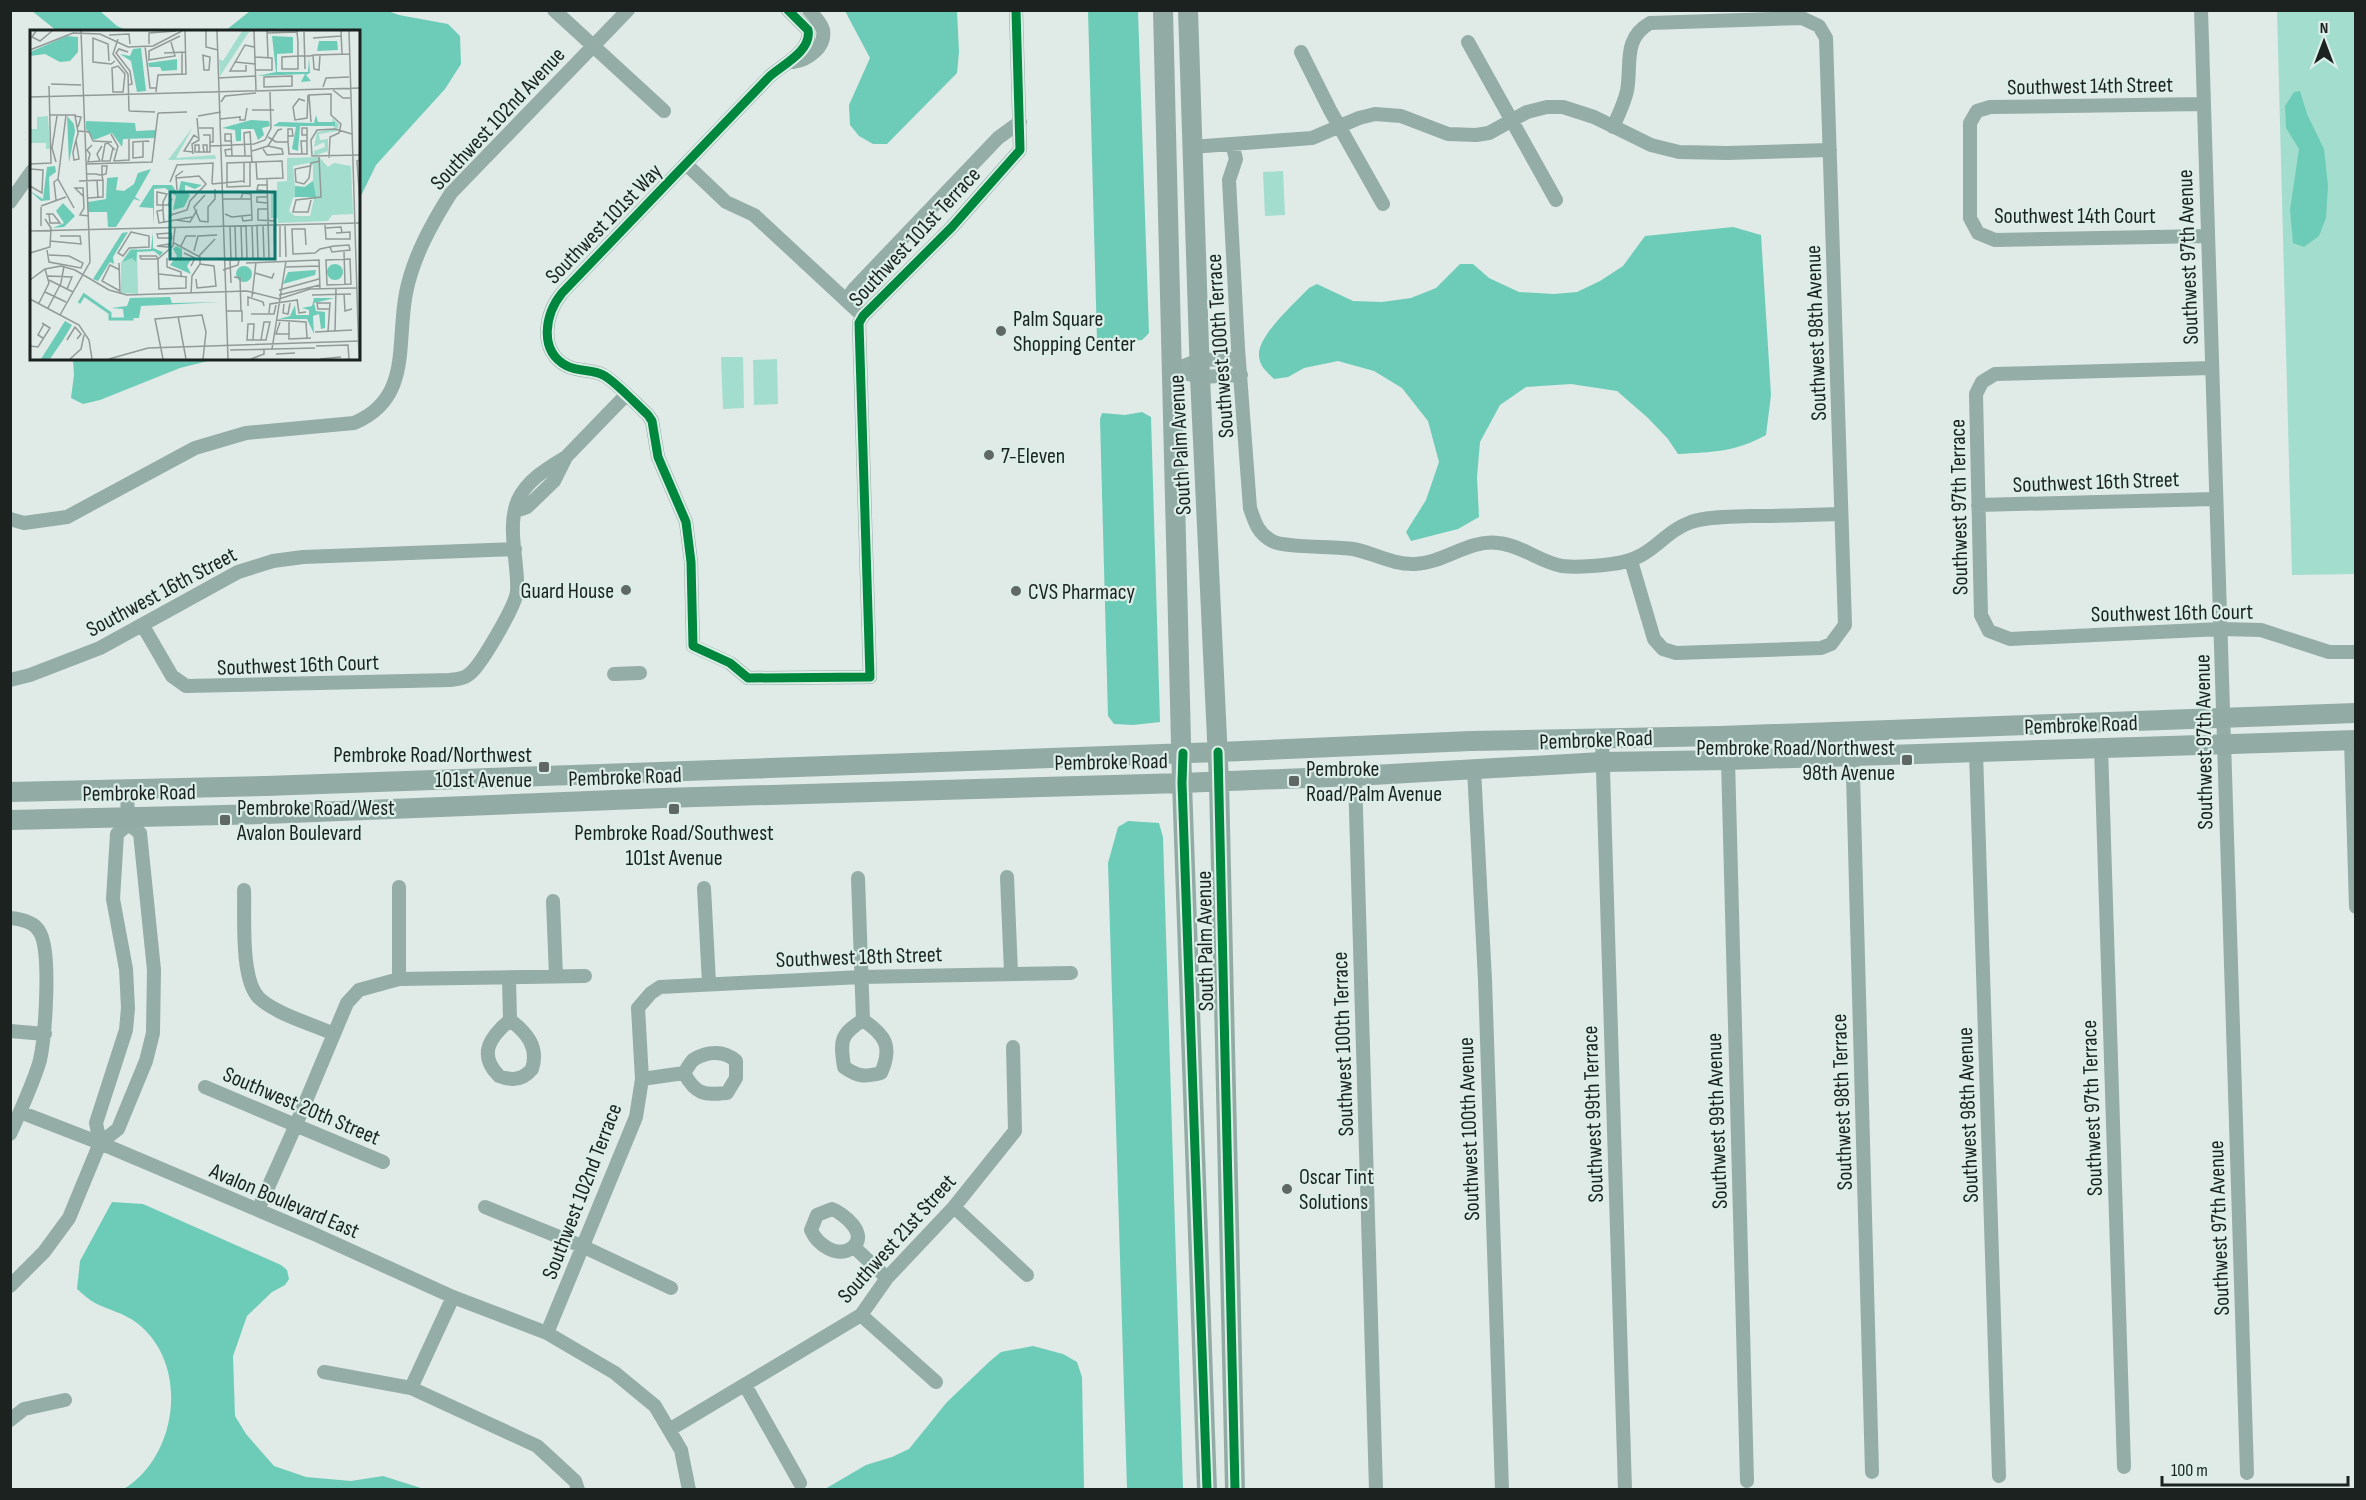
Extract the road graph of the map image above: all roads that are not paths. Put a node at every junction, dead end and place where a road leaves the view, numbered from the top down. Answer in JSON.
{"nodes":[{"id":1,"x":554,"y":10,"type":"edge"},
{"id":2,"x":628,"y":10,"type":"edge"},
{"id":3,"x":788,"y":10,"type":"edge"},
{"id":4,"x":809,"y":10,"type":"edge"},
{"id":5,"x":1017,"y":10,"type":"edge"},
{"id":6,"x":1163,"y":10,"type":"edge"},
{"id":7,"x":1188,"y":10,"type":"edge"},
{"id":8,"x":2201,"y":10,"type":"edge"},
{"id":9,"x":1468,"y":42,"type":"dead end"},
{"id":10,"x":594,"y":46,"type":"junction"},
{"id":11,"x":1300,"y":52,"type":"dead end"},
{"id":12,"x":788,"y":62,"type":"junction"},
{"id":13,"x":2204,"y":104,"type":"junction"},
{"id":14,"x":664,"y":111,"type":"dead end"},
{"id":15,"x":1512,"y":120,"type":"junction"},
{"id":16,"x":1020,"y":122,"type":"junction"},
{"id":17,"x":1341,"y":126,"type":"junction"},
{"id":18,"x":1613,"y":127,"type":"junction"},
{"id":19,"x":1232,"y":144,"type":"junction"},
{"id":20,"x":1191,"y":147,"type":"junction"},
{"id":21,"x":1830,"y":150,"type":"junction"},
{"id":22,"x":686,"y":164,"type":"junction"},
{"id":23,"x":30,"y":174,"type":"edge"},
{"id":24,"x":1556,"y":200,"type":"dead end"},
{"id":25,"x":10,"y":202,"type":"edge"},
{"id":26,"x":1383,"y":204,"type":"dead end"},
{"id":27,"x":1978,"y":233,"type":"joint"},
{"id":28,"x":2208,"y":236,"type":"junction"},
{"id":29,"x":846,"y":300,"type":"junction"},
{"id":30,"x":863,"y":316,"type":"junction"},
{"id":31,"x":1239,"y":359,"type":"junction"},
{"id":32,"x":1199,"y":368,"type":"junction"},
{"id":33,"x":2212,"y":368,"type":"junction"},
{"id":34,"x":1173,"y":370,"type":"junction"},
{"id":35,"x":1241,"y":375,"type":"junction"},
{"id":36,"x":626,"y":395,"type":"junction"},
{"id":37,"x":2215,"y":499,"type":"junction"},
{"id":38,"x":1978,"y":505,"type":"junction"},
{"id":39,"x":1841,"y":514,"type":"junction"},
{"id":40,"x":10,"y":519,"type":"edge"},
{"id":41,"x":515,"y":549,"type":"junction"},
{"id":42,"x":1630,"y":561,"type":"junction"},
{"id":43,"x":143,"y":626,"type":"junction"},
{"id":44,"x":2221,"y":629,"type":"junction"},
{"id":45,"x":1989,"y":631,"type":"joint"},
{"id":46,"x":2355,"y":652,"type":"edge"},
{"id":47,"x":640,"y":673,"type":"dead end"},
{"id":48,"x":614,"y":674,"type":"dead end"},
{"id":49,"x":748,"y":678,"type":"joint"},
{"id":50,"x":10,"y":680,"type":"edge"},
{"id":51,"x":2355,"y":713,"type":"edge"},
{"id":52,"x":2223,"y":717,"type":"junction"},
{"id":53,"x":1849,"y":730,"type":"junction"},
{"id":54,"x":1602,"y":737,"type":"junction"},
{"id":55,"x":2353,"y":740,"type":"edge"},
{"id":56,"x":2224,"y":743,"type":"junction"},
{"id":57,"x":2101,"y":747,"type":"junction"},
{"id":58,"x":1218,"y":752,"type":"junction"},
{"id":59,"x":1976,"y":752,"type":"junction"},
{"id":60,"x":1183,"y":753,"type":"junction"},
{"id":61,"x":1850,"y":755,"type":"junction"},
{"id":62,"x":1728,"y":760,"type":"junction"},
{"id":63,"x":1602,"y":762,"type":"junction"},
{"id":64,"x":1473,"y":768,"type":"junction"},
{"id":65,"x":631,"y":773,"type":"junction"},
{"id":66,"x":1355,"y":776,"type":"junction"},
{"id":67,"x":1219,"y":781,"type":"junction"},
{"id":68,"x":1182,"y":783,"type":"junction"},
{"id":69,"x":127,"y":788,"type":"junction"},
{"id":70,"x":10,"y":792,"type":"edge"},
{"id":71,"x":633,"y":800,"type":"junction"},
{"id":72,"x":10,"y":820,"type":"edge"},
{"id":73,"x":128,"y":820,"type":"junction"},
{"id":74,"x":1007,"y":877,"type":"dead end"},
{"id":75,"x":858,"y":878,"type":"dead end"},
{"id":76,"x":399,"y":887,"type":"dead end"},
{"id":77,"x":704,"y":888,"type":"dead end"},
{"id":78,"x":244,"y":890,"type":"dead end"},
{"id":79,"x":553,"y":901,"type":"dead end"},
{"id":80,"x":2355,"y":907,"type":"edge"},
{"id":81,"x":10,"y":918,"type":"edge"},
{"id":82,"x":1011,"y":973,"type":"junction"},
{"id":83,"x":1071,"y":973,"type":"dead end"},
{"id":84,"x":556,"y":976,"type":"junction"},
{"id":85,"x":585,"y":976,"type":"dead end"},
{"id":86,"x":861,"y":977,"type":"junction"},
{"id":87,"x":509,"y":978,"type":"junction"},
{"id":88,"x":399,"y":979,"type":"junction"},
{"id":89,"x":709,"y":983,"type":"junction"},
{"id":90,"x":651,"y":993,"type":"joint"},
{"id":91,"x":127,"y":1015,"type":"junction"},
{"id":92,"x":153,"y":1017,"type":"junction"},
{"id":93,"x":510,"y":1020,"type":"dead end"},
{"id":94,"x":862,"y":1020,"type":"dead end"},
{"id":95,"x":10,"y":1031,"type":"edge"},
{"id":96,"x":45,"y":1034,"type":"junction"},
{"id":97,"x":333,"y":1034,"type":"junction"},
{"id":98,"x":1013,"y":1047,"type":"dead end"},
{"id":99,"x":684,"y":1073,"type":"dead end"},
{"id":100,"x":642,"y":1079,"type":"junction"},
{"id":101,"x":205,"y":1087,"type":"dead end"},
{"id":102,"x":20,"y":1112,"type":"junction"},
{"id":103,"x":295,"y":1127,"type":"junction"},
{"id":104,"x":10,"y":1134,"type":"edge"},
{"id":105,"x":100,"y":1143,"type":"junction"},
{"id":106,"x":383,"y":1162,"type":"dead end"},
{"id":107,"x":485,"y":1207,"type":"dead end"},
{"id":108,"x":954,"y":1207,"type":"junction"},
{"id":109,"x":258,"y":1210,"type":"junction"},
{"id":110,"x":584,"y":1246,"type":"junction"},
{"id":111,"x":854,"y":1247,"type":"dead end"},
{"id":112,"x":1027,"y":1275,"type":"dead end"},
{"id":113,"x":887,"y":1278,"type":"junction"},
{"id":114,"x":10,"y":1286,"type":"edge"},
{"id":115,"x":671,"y":1288,"type":"dead end"},
{"id":116,"x":453,"y":1297,"type":"junction"},
{"id":117,"x":861,"y":1315,"type":"junction"},
{"id":118,"x":547,"y":1333,"type":"junction"},
{"id":119,"x":324,"y":1372,"type":"dead end"},
{"id":120,"x":936,"y":1382,"type":"dead end"},
{"id":121,"x":745,"y":1385,"type":"junction"},
{"id":122,"x":411,"y":1388,"type":"junction"},
{"id":123,"x":65,"y":1400,"type":"dead end"},
{"id":124,"x":10,"y":1420,"type":"edge"},
{"id":125,"x":669,"y":1430,"type":"junction"},
{"id":126,"x":2124,"y":1467,"type":"dead end"},
{"id":127,"x":1872,"y":1472,"type":"dead end"},
{"id":128,"x":2247,"y":1473,"type":"dead end"},
{"id":129,"x":1999,"y":1476,"type":"dead end"},
{"id":130,"x":1747,"y":1481,"type":"dead end"},
{"id":131,"x":800,"y":1483,"type":"dead end"},
{"id":132,"x":578,"y":1490,"type":"edge"},
{"id":133,"x":689,"y":1490,"type":"edge"},
{"id":134,"x":1207,"y":1490,"type":"edge"},
{"id":135,"x":1235,"y":1490,"type":"edge"},
{"id":136,"x":1376,"y":1490,"type":"edge"},
{"id":137,"x":1502,"y":1490,"type":"edge"},
{"id":138,"x":1625,"y":1490,"type":"edge"}],
"edges":[{"from":1,"to":10,"type":"street"},
{"from":2,"to":10,"type":"street","name":"Southwest 102nd Avenue"},
{"from":3,"to":12,"type":"street","name":"Southwest 101st Way"},
{"from":4,"to":12,"type":"street","name":"Southwest 101st Way"},
{"from":5,"to":16,"type":"street","name":"Southwest 101st Terrace"},
{"from":6,"to":34,"type":"main road","name":"South Palm Avenue"},
{"from":7,"to":20,"type":"main road","name":"South Palm Avenue"},
{"from":8,"to":13,"type":"street","name":"Southwest 97th Avenue"},
{"from":9,"to":15,"type":"street"},
{"from":10,"to":14,"type":"street"},
{"from":10,"to":40,"type":"street","name":"Southwest 102nd Avenue"},
{"from":11,"to":17,"type":"street"},
{"from":12,"to":22,"type":"street","name":"Southwest 101st Way"},
{"from":13,"to":27,"type":"street","name":"Southwest 14th Street"},
{"from":13,"to":28,"type":"street","name":"Southwest 97th Avenue"},
{"from":15,"to":17,"type":"street"},
{"from":15,"to":18,"type":"street"},
{"from":15,"to":24,"type":"street"},
{"from":16,"to":29,"type":"street","name":"Southwest 101st Terrace"},
{"from":16,"to":30,"type":"street","name":"Southwest 101st Terrace"},
{"from":17,"to":19,"type":"street"},
{"from":17,"to":26,"type":"street"},
{"from":18,"to":21,"type":"street"},
{"from":18,"to":21,"type":"street","name":"Southwest 98th Avenue"},
{"from":19,"to":20,"type":"street"},
{"from":19,"to":31,"type":"street","name":"Southwest 100th Terrace"},
{"from":20,"to":32,"type":"main road","name":"South Palm Avenue"},
{"from":21,"to":39,"type":"street","name":"Southwest 98th Avenue"},
{"from":22,"to":29,"type":"street"},
{"from":22,"to":36,"type":"street","name":"Southwest 101st Way"},
{"from":23,"to":25,"type":"street"},
{"from":27,"to":28,"type":"street","name":"Southwest 14th Court"},
{"from":28,"to":33,"type":"street","name":"Southwest 97th Avenue"},
{"from":29,"to":30,"type":"street","name":"Southwest 101st Terrace"},
{"from":30,"to":49,"type":"street","name":"Southwest 101st Terrace"},
{"from":31,"to":32,"type":"street"},
{"from":31,"to":35,"type":"street","name":"Southwest 100th Terrace"},
{"from":32,"to":34,"type":"street"},
{"from":32,"to":35,"type":"street"},
{"from":32,"to":58,"type":"main road","name":"South Palm Avenue"},
{"from":33,"to":37,"type":"street","name":"Southwest 97th Avenue"},
{"from":33,"to":38,"type":"street","name":"Southwest 97th Terrace"},
{"from":34,"to":60,"type":"main road","name":"South Palm Avenue"},
{"from":35,"to":42,"type":"street","name":"Southwest 100th Terrace"},
{"from":36,"to":41,"type":"street"},
{"from":36,"to":49,"type":"street","name":"Southwest 101st Way"},
{"from":37,"to":38,"type":"street","name":"Southwest 16th Street"},
{"from":37,"to":44,"type":"street","name":"Southwest 97th Avenue"},
{"from":38,"to":45,"type":"street","name":"Southwest 97th Terrace"},
{"from":39,"to":42,"type":"street"},
{"from":39,"to":42,"type":"street","name":"Southwest 98th Avenue"},
{"from":41,"to":43,"type":"street","name":"Southwest 16th Street"},
{"from":41,"to":43,"type":"street","name":"Southwest 16th Court"},
{"from":43,"to":50,"type":"street","name":"Southwest 16th Street"},
{"from":44,"to":45,"type":"street","name":"Southwest 16th Court"},
{"from":44,"to":46,"type":"street","name":"Southwest 16th Court"},
{"from":44,"to":52,"type":"street","name":"Southwest 97th Avenue"},
{"from":47,"to":48,"type":"street"},
{"from":51,"to":52,"type":"main road","name":"Pembroke Road"},
{"from":52,"to":53,"type":"main road","name":"Pembroke Road"},
{"from":52,"to":56,"type":"street","name":"Southwest 97th Avenue"},
{"from":53,"to":54,"type":"main road","name":"Pembroke Road"},
{"from":53,"to":61,"type":"street","name":"Southwest 98th Terrace"},
{"from":54,"to":58,"type":"main road","name":"Pembroke Road"},
{"from":54,"to":63,"type":"street","name":"Southwest 99th Terrace"},
{"from":55,"to":56,"type":"main road","name":"Pembroke Road"},
{"from":55,"to":80,"type":"street"},
{"from":56,"to":57,"type":"main road","name":"Pembroke Road"},
{"from":56,"to":128,"type":"street","name":"Southwest 97th Avenue"},
{"from":57,"to":59,"type":"main road","name":"Pembroke Road"},
{"from":57,"to":126,"type":"street","name":"Southwest 97th Terrace"},
{"from":58,"to":60,"type":"main road","name":"Pembroke Road"},
{"from":58,"to":67,"type":"main road","name":"South Palm Avenue"},
{"from":59,"to":61,"type":"main road","name":"Pembroke Road"},
{"from":59,"to":129,"type":"street","name":"Southwest 98th Avenue"},
{"from":60,"to":65,"type":"main road","name":"Pembroke Road"},
{"from":60,"to":68,"type":"main road","name":"South Palm Avenue"},
{"from":61,"to":62,"type":"main road","name":"Pembroke Road"},
{"from":61,"to":127,"type":"street","name":"Southwest 98th Terrace"},
{"from":62,"to":63,"type":"main road","name":"Pembroke Road"},
{"from":62,"to":130,"type":"street","name":"Southwest 99th Avenue"},
{"from":63,"to":64,"type":"main road","name":"Pembroke Road"},
{"from":63,"to":138,"type":"street","name":"Southwest 99th Terrace"},
{"from":64,"to":66,"type":"main road","name":"Pembroke Road"},
{"from":64,"to":137,"type":"street","name":"Southwest 100th Avenue"},
{"from":65,"to":69,"type":"main road","name":"Pembroke Road"},
{"from":65,"to":71,"type":"street"},
{"from":66,"to":67,"type":"main road","name":"Pembroke Road"},
{"from":66,"to":136,"type":"street","name":"Southwest 100th Terrace"},
{"from":67,"to":68,"type":"main road","name":"Pembroke Road"},
{"from":67,"to":135,"type":"main road","name":"South Palm Avenue"},
{"from":68,"to":71,"type":"main road","name":"Pembroke Road"},
{"from":68,"to":134,"type":"main road","name":"South Palm Avenue"},
{"from":69,"to":70,"type":"main road","name":"Pembroke Road"},
{"from":69,"to":73,"type":"street"},
{"from":71,"to":73,"type":"main road","name":"Pembroke Road"},
{"from":72,"to":73,"type":"main road","name":"Pembroke Road"},
{"from":73,"to":91,"type":"street"},
{"from":73,"to":92,"type":"street"},
{"from":74,"to":82,"type":"street"},
{"from":75,"to":86,"type":"street"},
{"from":76,"to":88,"type":"street"},
{"from":77,"to":89,"type":"street"},
{"from":78,"to":97,"type":"street"},
{"from":79,"to":84,"type":"street"},
{"from":81,"to":96,"type":"street"},
{"from":82,"to":83,"type":"street","name":"Southwest 18th Street"},
{"from":82,"to":86,"type":"street","name":"Southwest 18th Street"},
{"from":84,"to":85,"type":"street"},
{"from":84,"to":87,"type":"street"},
{"from":86,"to":89,"type":"street","name":"Southwest 18th Street"},
{"from":86,"to":94,"type":"street"},
{"from":87,"to":88,"type":"street"},
{"from":87,"to":93,"type":"street"},
{"from":88,"to":97,"type":"street"},
{"from":89,"to":90,"type":"street","name":"Southwest 18th Street"},
{"from":90,"to":100,"type":"street","name":"Southwest 102nd Terrace"},
{"from":91,"to":92,"type":"street"},
{"from":91,"to":105,"type":"street"},
{"from":92,"to":105,"type":"street"},
{"from":95,"to":96,"type":"street"},
{"from":96,"to":102,"type":"street"},
{"from":97,"to":103,"type":"street"},
{"from":98,"to":108,"type":"street","name":"Southwest 21st Street"},
{"from":99,"to":100,"type":"street"},
{"from":100,"to":110,"type":"street","name":"Southwest 102nd Terrace"},
{"from":101,"to":103,"type":"street","name":"Southwest 20th Street"},
{"from":102,"to":104,"type":"street"},
{"from":102,"to":105,"type":"street","name":"Avalon Boulevard East"},
{"from":103,"to":106,"type":"street","name":"Southwest 20th Street"},
{"from":103,"to":109,"type":"street"},
{"from":105,"to":109,"type":"street","name":"Avalon Boulevard East"},
{"from":105,"to":114,"type":"street"},
{"from":107,"to":110,"type":"street"},
{"from":108,"to":112,"type":"street"},
{"from":108,"to":113,"type":"street","name":"Southwest 21st Street"},
{"from":109,"to":116,"type":"street","name":"Avalon Boulevard East"},
{"from":110,"to":115,"type":"street"},
{"from":110,"to":118,"type":"street","name":"Southwest 102nd Terrace"},
{"from":111,"to":113,"type":"street"},
{"from":113,"to":117,"type":"street","name":"Southwest 21st Street"},
{"from":116,"to":118,"type":"street"},
{"from":116,"to":122,"type":"street"},
{"from":117,"to":120,"type":"street"},
{"from":117,"to":121,"type":"street","name":"Southwest 21st Street"},
{"from":118,"to":125,"type":"street"},
{"from":119,"to":122,"type":"street"},
{"from":121,"to":125,"type":"street","name":"Southwest 21st Street"},
{"from":121,"to":131,"type":"street"},
{"from":122,"to":132,"type":"street"},
{"from":123,"to":124,"type":"street"},
{"from":125,"to":133,"type":"street"}]}
